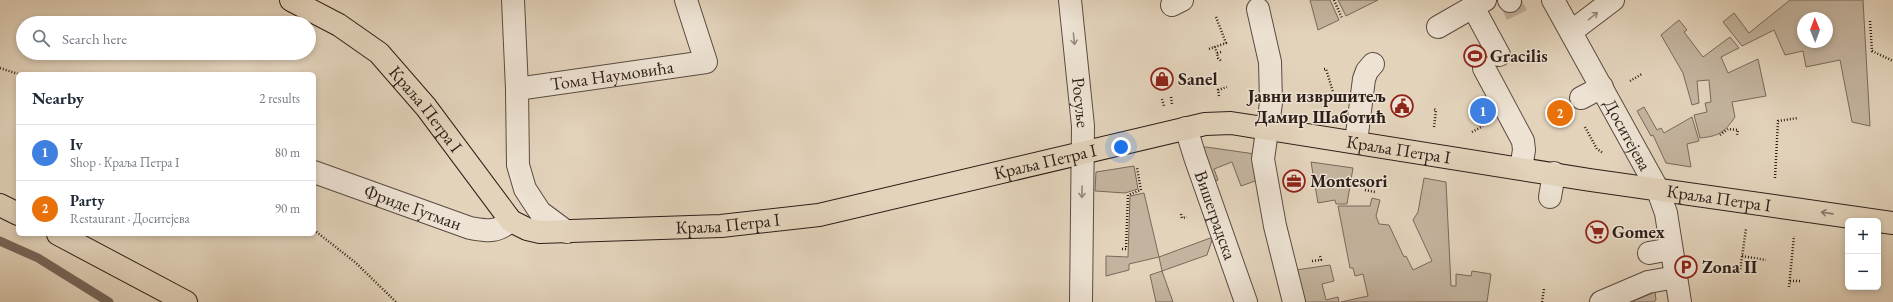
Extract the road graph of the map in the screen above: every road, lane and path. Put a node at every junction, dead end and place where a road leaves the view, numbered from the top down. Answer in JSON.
{"nodes":[{"id":1,"x":291,"y":0,"type":"edge"},
{"id":2,"x":513,"y":0,"type":"edge"},
{"id":3,"x":686,"y":0,"type":"edge"},
{"id":4,"x":1070,"y":0,"type":"edge"},
{"id":5,"x":1334,"y":0,"type":"edge"},
{"id":6,"x":1553,"y":0,"type":"edge"},
{"id":7,"x":1613,"y":0,"type":"edge"},
{"id":8,"x":1479,"y":4,"type":"edge"},
{"id":9,"x":1258,"y":9,"type":"dead end"},
{"id":10,"x":1216,"y":17,"type":"dead end"},
{"id":11,"x":1342,"y":18,"type":"dead end"},
{"id":12,"x":1870,"y":21,"type":"dead end"},
{"id":13,"x":1438,"y":27,"type":"dead end"},
{"id":14,"x":1572,"y":31,"type":"junction"},
{"id":15,"x":1215,"y":47,"type":"junction"},
{"id":16,"x":1209,"y":49,"type":"dead end"},
{"id":17,"x":1221,"y":52,"type":"dead end"},
{"id":18,"x":1217,"y":53,"type":"junction"},
{"id":19,"x":1893,"y":61,"type":"edge"},
{"id":20,"x":1222,"y":62,"type":"dead end"},
{"id":21,"x":1373,"y":64,"type":"dead end"},
{"id":22,"x":0,"y":68,"type":"edge"},
{"id":23,"x":1324,"y":68,"type":"dead end"},
{"id":24,"x":16,"y":73,"type":"edge"},
{"id":25,"x":1642,"y":74,"type":"dead end"},
{"id":26,"x":1634,"y":79,"type":"dead end"},
{"id":27,"x":1602,"y":87,"type":"junction"},
{"id":28,"x":1228,"y":88,"type":"dead end"},
{"id":29,"x":517,"y":89,"type":"junction"},
{"id":30,"x":1218,"y":94,"type":"dead end"},
{"id":31,"x":1334,"y":96,"type":"dead end"},
{"id":32,"x":1581,"y":98,"type":"dead end"},
{"id":33,"x":1434,"y":109,"type":"dead end"},
{"id":34,"x":1798,"y":118,"type":"dead end"},
{"id":35,"x":1267,"y":127,"type":"junction"},
{"id":36,"x":1434,"y":127,"type":"dead end"},
{"id":37,"x":1585,"y":127,"type":"dead end"},
{"id":38,"x":1186,"y":128,"type":"junction"},
{"id":39,"x":1738,"y":135,"type":"dead end"},
{"id":40,"x":1720,"y":136,"type":"dead end"},
{"id":41,"x":1356,"y":142,"type":"junction"},
{"id":42,"x":1083,"y":153,"type":"junction"},
{"id":43,"x":1603,"y":153,"type":"dead end"},
{"id":44,"x":1136,"y":166,"type":"dead end"},
{"id":45,"x":1521,"y":168,"type":"junction"},
{"id":46,"x":316,"y":173,"type":"edge"},
{"id":47,"x":1554,"y":174,"type":"junction"},
{"id":48,"x":1775,"y":180,"type":"dead end"},
{"id":49,"x":1657,"y":188,"type":"junction"},
{"id":50,"x":1365,"y":190,"type":"dead end"},
{"id":51,"x":1375,"y":192,"type":"dead end"},
{"id":52,"x":1550,"y":197,"type":"dead end"},
{"id":53,"x":0,"y":206,"type":"edge"},
{"id":54,"x":16,"y":213,"type":"edge"},
{"id":55,"x":511,"y":220,"type":"junction"},
{"id":56,"x":1893,"y":223,"type":"edge"},
{"id":57,"x":1746,"y":226,"type":"dead end"},
{"id":58,"x":316,"y":232,"type":"edge"},
{"id":59,"x":567,"y":232,"type":"junction"},
{"id":60,"x":1794,"y":233,"type":"dead end"},
{"id":61,"x":62,"y":236,"type":"edge"},
{"id":62,"x":1122,"y":249,"type":"dead end"},
{"id":63,"x":1671,"y":249,"type":"junction"},
{"id":64,"x":1649,"y":252,"type":"dead end"},
{"id":65,"x":1320,"y":256,"type":"dead end"},
{"id":66,"x":1742,"y":256,"type":"junction"},
{"id":67,"x":1317,"y":260,"type":"dead end"},
{"id":68,"x":1766,"y":260,"type":"dead end"},
{"id":69,"x":1736,"y":270,"type":"dead end"},
{"id":70,"x":1676,"y":277,"type":"junction"},
{"id":71,"x":1790,"y":281,"type":"junction"},
{"id":72,"x":1801,"y":281,"type":"dead end"},
{"id":73,"x":1789,"y":287,"type":"dead end"},
{"id":74,"x":1544,"y":290,"type":"dead end"},
{"id":75,"x":186,"y":302,"type":"edge"},
{"id":76,"x":396,"y":302,"type":"edge"},
{"id":77,"x":1081,"y":302,"type":"edge"},
{"id":78,"x":1246,"y":302,"type":"edge"},
{"id":79,"x":1294,"y":302,"type":"edge"},
{"id":80,"x":1542,"y":302,"type":"edge"},
{"id":81,"x":1601,"y":302,"type":"edge"},
{"id":82,"x":1680,"y":302,"type":"edge"}],
"edges":[{"from":1,"to":55,"type":"main road","name":"Краља Петра I"},
{"from":2,"to":29,"type":"street"},
{"from":3,"to":29,"type":"street","name":"Тома Наумовића"},
{"from":4,"to":42,"type":"street","name":"Росуље","one_way":true},
{"from":5,"to":11,"type":"path"},
{"from":6,"to":14,"type":"street","name":"Доситејева"},
{"from":14,"to":7,"type":"street","one_way":true},
{"from":8,"to":13,"type":"street"},
{"from":8,"to":45,"type":"street"},
{"from":9,"to":35,"type":"street"},
{"from":10,"to":15,"type":"path"},
{"from":12,"to":19,"type":"path"},
{"from":14,"to":27,"type":"street","name":"Доситејева"},
{"from":15,"to":16,"type":"path"},
{"from":15,"to":18,"type":"path"},
{"from":17,"to":18,"type":"path"},
{"from":18,"to":20,"type":"path"},
{"from":21,"to":41,"type":"street"},
{"from":22,"to":24,"type":"path"},
{"from":23,"to":31,"type":"path"},
{"from":25,"to":26,"type":"path"},
{"from":27,"to":32,"type":"street"},
{"from":27,"to":49,"type":"street","name":"Доситејева"},
{"from":28,"to":30,"type":"path"},
{"from":29,"to":59,"type":"street"},
{"from":33,"to":36,"type":"path"},
{"from":34,"to":48,"type":"path"},
{"from":35,"to":38,"type":"main road","name":"Краља Петра I"},
{"from":35,"to":41,"type":"main road","name":"Краља Петра I"},
{"from":35,"to":79,"type":"street"},
{"from":37,"to":43,"type":"path"},
{"from":38,"to":42,"type":"main road","name":"Краља Петра I"},
{"from":38,"to":78,"type":"street","name":"Вишеградска"},
{"from":39,"to":40,"type":"path"},
{"from":41,"to":45,"type":"main road","name":"Краља Петра I"},
{"from":42,"to":59,"type":"main road","name":"Краља Петра I"},
{"from":42,"to":77,"type":"street","name":"Росуље","one_way":true},
{"from":44,"to":62,"type":"path"},
{"from":45,"to":47,"type":"main road","name":"Краља Петра I"},
{"from":46,"to":55,"type":"street","name":"Фриде Гутман"},
{"from":47,"to":49,"type":"main road","name":"Краља Петра I"},
{"from":47,"to":52,"type":"street"},
{"from":56,"to":49,"type":"main road","name":"Краља Петра I","one_way":true},
{"from":49,"to":63,"type":"street","name":"Доситејева"},
{"from":50,"to":51,"type":"path"},
{"from":53,"to":54,"type":"main road"},
{"from":55,"to":59,"type":"main road","name":"Краља Петра I"},
{"from":57,"to":66,"type":"path"},
{"from":58,"to":76,"type":"path"},
{"from":60,"to":71,"type":"path"},
{"from":61,"to":75,"type":"main road"},
{"from":63,"to":64,"type":"street"},
{"from":63,"to":70,"type":"street","name":"Доситејева"},
{"from":65,"to":67,"type":"path"},
{"from":66,"to":68,"type":"path"},
{"from":66,"to":69,"type":"path"},
{"from":70,"to":81,"type":"street"},
{"from":70,"to":82,"type":"street","name":"Доситејева"},
{"from":71,"to":72,"type":"path"},
{"from":71,"to":73,"type":"path"},
{"from":74,"to":80,"type":"path"}]}
